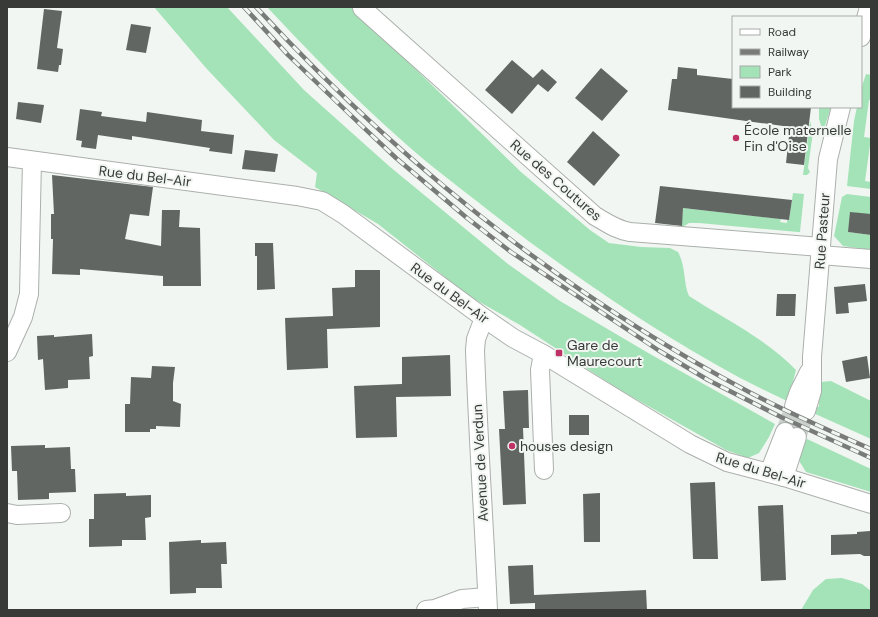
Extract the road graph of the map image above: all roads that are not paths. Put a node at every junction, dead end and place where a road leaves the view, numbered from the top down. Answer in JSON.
{"nodes":[{"id":1,"x":870,"y":7,"type":"edge"},
{"id":2,"x":362,"y":8,"type":"dead end"},
{"id":3,"x":862,"y":34,"type":"edge"},
{"id":4,"x":841,"y":108,"type":"edge"},
{"id":5,"x":7,"y":157,"type":"edge"},
{"id":6,"x":32,"y":160,"type":"junction"},
{"id":7,"x":820,"y":251,"type":"junction"},
{"id":8,"x":871,"y":259,"type":"edge"},
{"id":9,"x":484,"y":318,"type":"junction"},
{"id":10,"x":7,"y":352,"type":"edge"},
{"id":11,"x":543,"y":354,"type":"junction"},
{"id":12,"x":800,"y":409,"type":"tunnel mouth"},
{"id":13,"x":791,"y":434,"type":"tunnel mouth"},
{"id":14,"x":544,"y":470,"type":"dead end"},
{"id":15,"x":777,"y":475,"type":"junction"},
{"id":16,"x":871,"y":504,"type":"edge"},
{"id":17,"x":7,"y":513,"type":"edge"},
{"id":18,"x":61,"y":513,"type":"dead end"},
{"id":19,"x":487,"y":603,"type":"edge"},
{"id":20,"x":426,"y":610,"type":"edge"}],
"edges":[{"from":1,"to":3,"type":"street"},
{"from":2,"to":7,"type":"street","name":"Rue des Coutures"},
{"from":4,"to":7,"type":"street","name":"Rue Pasteur"},
{"from":5,"to":6,"type":"street","name":"Rue du Bel-Air"},
{"from":6,"to":9,"type":"street","name":"Rue du Bel-Air"},
{"from":6,"to":10,"type":"street"},
{"from":7,"to":8,"type":"street","name":"Rue des Coutures"},
{"from":7,"to":12,"type":"street","name":"Rue Pasteur"},
{"from":9,"to":11,"type":"street","name":"Rue du Bel-Air"},
{"from":9,"to":19,"type":"street","name":"Avenue de Verdun"},
{"from":11,"to":14,"type":"street"},
{"from":11,"to":15,"type":"street","name":"Rue du Bel-Air"},
{"from":13,"to":15,"type":"street"},
{"from":15,"to":16,"type":"street","name":"Rue du Bel-Air"},
{"from":17,"to":18,"type":"street"},
{"from":19,"to":20,"type":"street"}]}
